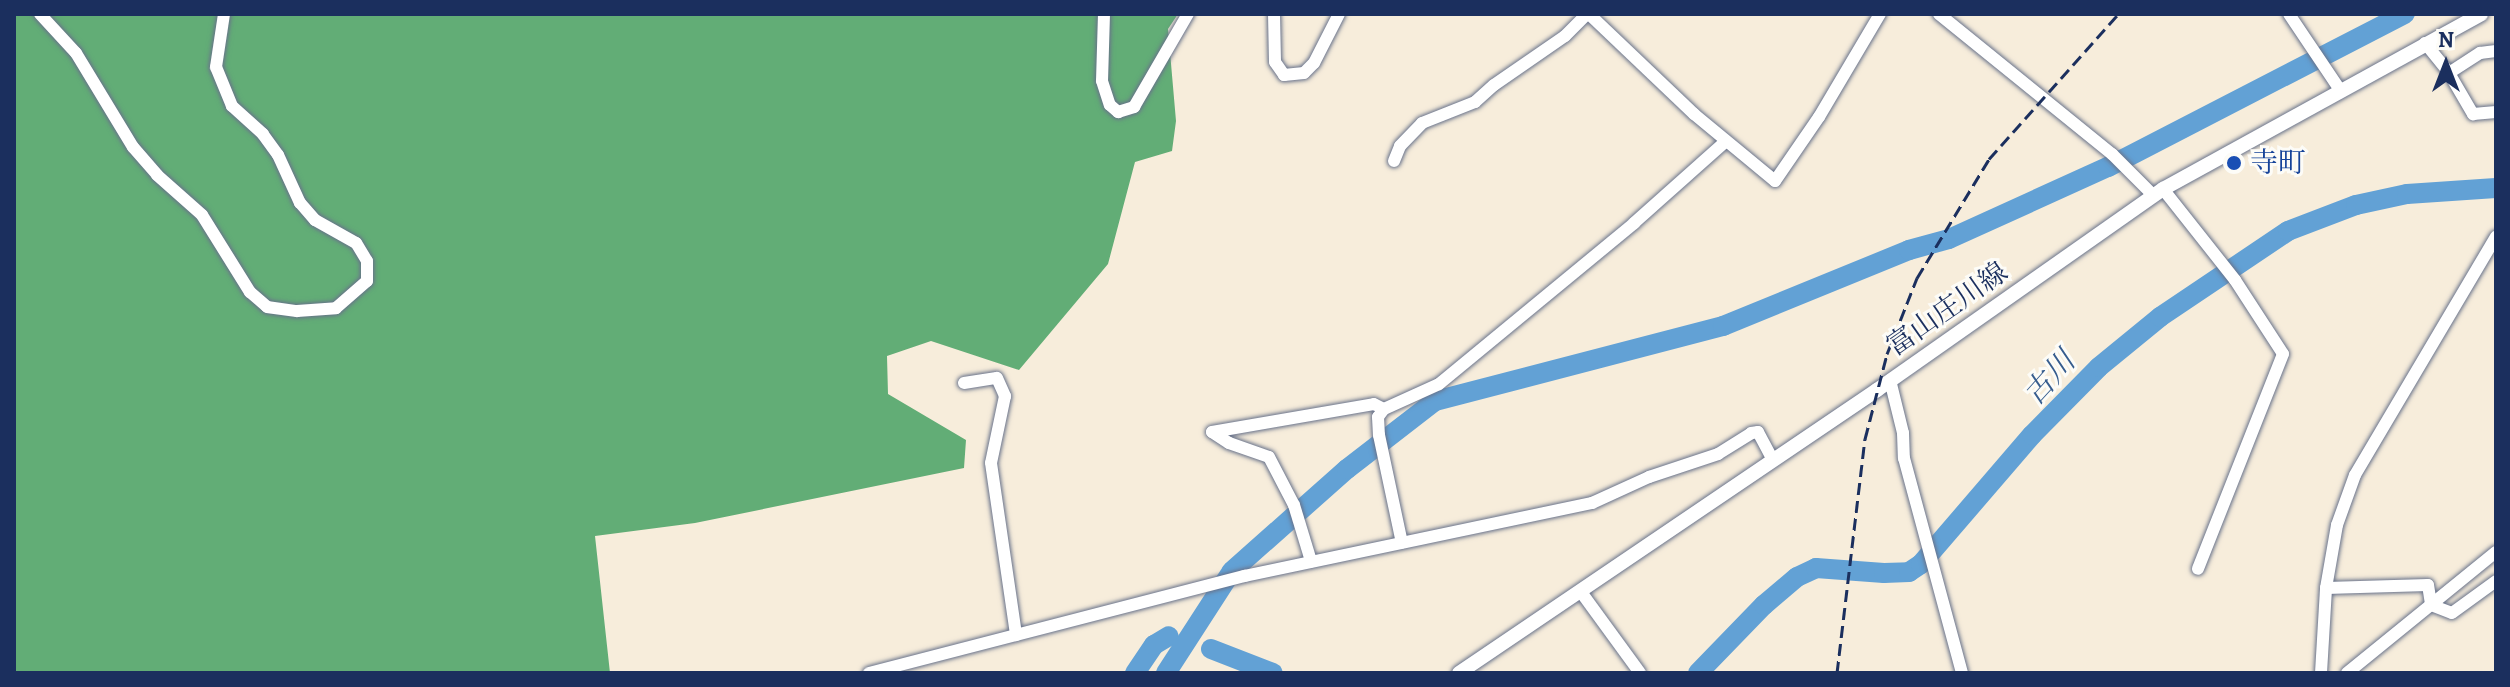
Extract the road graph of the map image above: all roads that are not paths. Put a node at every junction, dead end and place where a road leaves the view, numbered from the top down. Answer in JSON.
{"nodes":[{"id":1,"x":40,"y":14,"type":"edge"},
{"id":2,"x":224,"y":14,"type":"edge"},
{"id":3,"x":1104,"y":14,"type":"edge"},
{"id":4,"x":1188,"y":14,"type":"edge"},
{"id":5,"x":1274,"y":14,"type":"edge"},
{"id":6,"x":1339,"y":14,"type":"edge"},
{"id":7,"x":1588,"y":14,"type":"edge"},
{"id":8,"x":1880,"y":14,"type":"edge"},
{"id":9,"x":1939,"y":14,"type":"edge"},
{"id":10,"x":2289,"y":14,"type":"edge"},
{"id":11,"x":2481,"y":14,"type":"edge"},
{"id":12,"x":2425,"y":43,"type":"junction"},
{"id":13,"x":2496,"y":51,"type":"edge"},
{"id":14,"x":2449,"y":73,"type":"junction"},
{"id":15,"x":2340,"y":90,"type":"junction"},
{"id":16,"x":2496,"y":112,"type":"edge"},
{"id":17,"x":1726,"y":141,"type":"junction"},
{"id":18,"x":1394,"y":161,"type":"dead end"},
{"id":19,"x":2158,"y":192,"type":"junction"},
{"id":20,"x":2496,"y":237,"type":"edge"},
{"id":21,"x":1890,"y":380,"type":"junction"},
{"id":22,"x":964,"y":383,"type":"dead end"},
{"id":23,"x":1384,"y":409,"type":"junction"},
{"id":24,"x":1773,"y":460,"type":"junction"},
{"id":25,"x":1402,"y":543,"type":"junction"},
{"id":26,"x":2496,"y":552,"type":"edge"},
{"id":27,"x":1311,"y":561,"type":"junction"},
{"id":28,"x":2198,"y":569,"type":"dead end"},
{"id":29,"x":2496,"y":581,"type":"edge"},
{"id":30,"x":2326,"y":588,"type":"junction"},
{"id":31,"x":1581,"y":592,"type":"junction"},
{"id":32,"x":2431,"y":605,"type":"junction"},
{"id":33,"x":1016,"y":635,"type":"junction"},
{"id":34,"x":886,"y":671,"type":"edge"},
{"id":35,"x":869,"y":673,"type":"edge"},
{"id":36,"x":1459,"y":673,"type":"edge"},
{"id":37,"x":1640,"y":673,"type":"edge"},
{"id":38,"x":1962,"y":673,"type":"edge"},
{"id":39,"x":2321,"y":673,"type":"edge"},
{"id":40,"x":2347,"y":673,"type":"edge"}],
"edges":[{"from":1,"to":2,"type":"street"},
{"from":3,"to":4,"type":"street"},
{"from":5,"to":6,"type":"street"},
{"from":7,"to":17,"type":"street"},
{"from":7,"to":18,"type":"street"},
{"from":8,"to":17,"type":"street"},
{"from":9,"to":19,"type":"street"},
{"from":10,"to":15,"type":"street"},
{"from":11,"to":12,"type":"main road","name":"富山庄川線"},
{"from":12,"to":14,"type":"street"},
{"from":12,"to":15,"type":"main road","name":"富山庄川線"},
{"from":13,"to":14,"type":"street"},
{"from":14,"to":16,"type":"street"},
{"from":15,"to":19,"type":"main road","name":"富山庄川線"},
{"from":17,"to":23,"type":"street"},
{"from":19,"to":21,"type":"main road","name":"富山庄川線"},
{"from":19,"to":28,"type":"street"},
{"from":20,"to":30,"type":"street"},
{"from":21,"to":24,"type":"main road","name":"富山庄川線"},
{"from":21,"to":38,"type":"street"},
{"from":22,"to":33,"type":"street"},
{"from":23,"to":25,"type":"street"},
{"from":23,"to":27,"type":"street"},
{"from":24,"to":25,"type":"street"},
{"from":24,"to":31,"type":"main road","name":"富山庄川線"},
{"from":25,"to":27,"type":"street"},
{"from":26,"to":32,"type":"street"},
{"from":27,"to":33,"type":"street"},
{"from":29,"to":32,"type":"street"},
{"from":30,"to":32,"type":"street"},
{"from":30,"to":39,"type":"street"},
{"from":31,"to":36,"type":"main road","name":"富山庄川線"},
{"from":31,"to":37,"type":"street"},
{"from":32,"to":40,"type":"street"},
{"from":33,"to":34,"type":"street"},
{"from":34,"to":35,"type":"street"}]}
